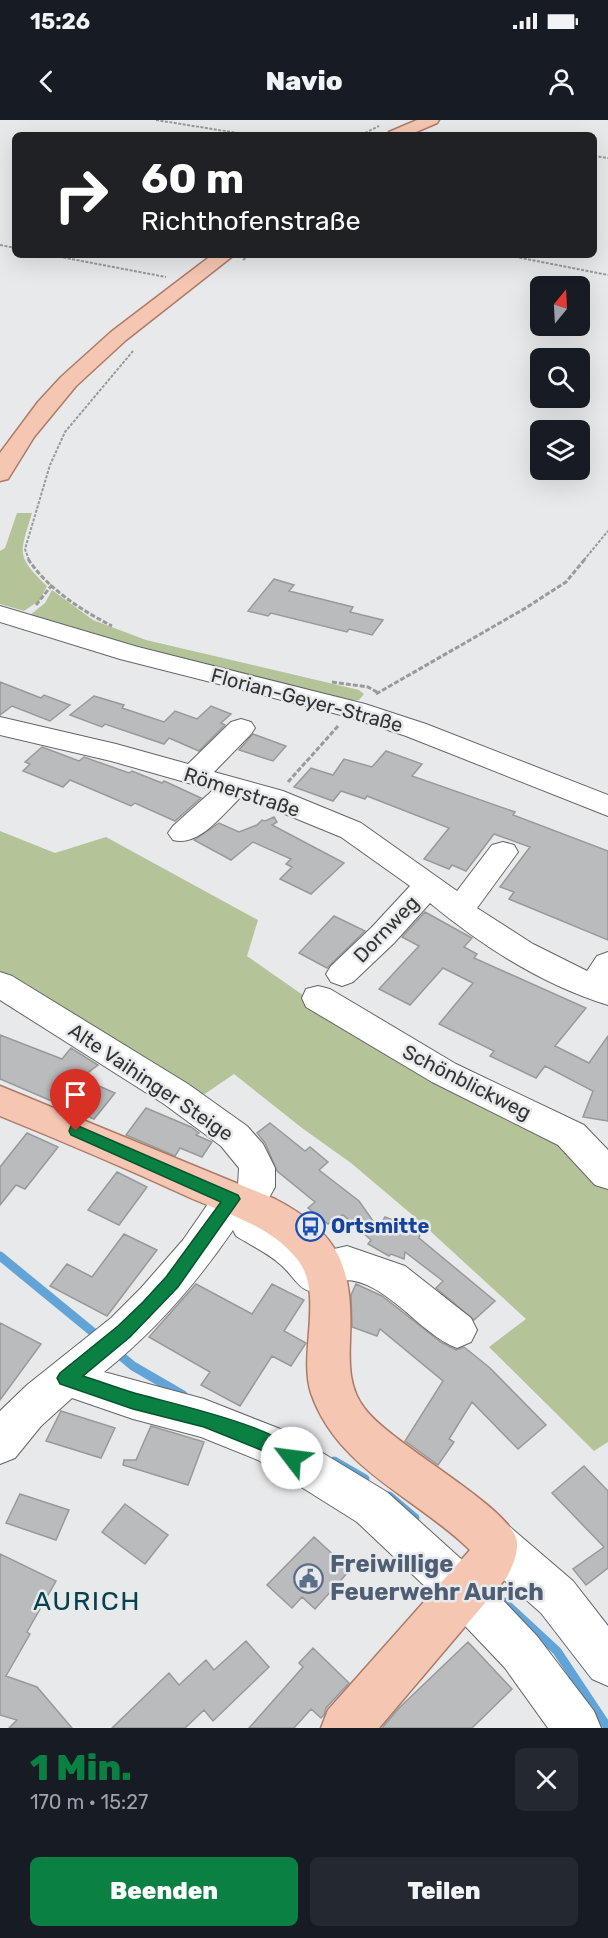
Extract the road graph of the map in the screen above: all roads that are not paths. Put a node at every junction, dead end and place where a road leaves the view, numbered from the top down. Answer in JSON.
{"nodes":[{"id":1,"x":431,"y":120,"type":"edge"},
{"id":2,"x":401,"y":132,"type":"edge"},
{"id":3,"x":233,"y":258,"type":"edge"},
{"id":4,"x":0,"y":474,"type":"edge"},
{"id":5,"x":0,"y":614,"type":"edge"},
{"id":6,"x":0,"y":726,"type":"edge"},
{"id":7,"x":241,"y":728,"type":"dead end"},
{"id":8,"x":193,"y":776,"type":"junction"},
{"id":9,"x":235,"y":787,"type":"junction"},
{"id":10,"x":608,"y":806,"type":"edge"},
{"id":11,"x":183,"y":833,"type":"dead end"},
{"id":12,"x":503,"y":852,"type":"dead end"},
{"id":13,"x":429,"y":885,"type":"junction"},
{"id":14,"x":460,"y":909,"type":"junction"},
{"id":15,"x":342,"y":974,"type":"dead end"},
{"id":16,"x":603,"y":982,"type":"edge"},
{"id":17,"x":0,"y":984,"type":"edge"},
{"id":18,"x":318,"y":998,"type":"dead end"},
{"id":19,"x":0,"y":1100,"type":"edge"},
{"id":20,"x":608,"y":1174,"type":"edge"},
{"id":21,"x":242,"y":1204,"type":"junction"},
{"id":22,"x":326,"y":1273,"type":"junction"},
{"id":23,"x":457,"y":1330,"type":"dead end"},
{"id":24,"x":95,"y":1355,"type":"junction"},
{"id":25,"x":0,"y":1444,"type":"edge"},
{"id":26,"x":480,"y":1571,"type":"junction"},
{"id":27,"x":608,"y":1663,"type":"edge"},
{"id":28,"x":346,"y":1728,"type":"edge"},
{"id":29,"x":577,"y":1728,"type":"edge"}],
"edges":[{"from":1,"to":2,"type":"main road"},
{"from":3,"to":4,"type":"main road"},
{"from":5,"to":10,"type":"street","name":"Florian-Geyer-Straße"},
{"from":6,"to":8,"type":"street","name":"Römerstraße"},
{"from":7,"to":8,"type":"street"},
{"from":8,"to":9,"type":"street","name":"Römerstraße"},
{"from":9,"to":11,"type":"street"},
{"from":9,"to":13,"type":"street","name":"Römerstraße"},
{"from":12,"to":14,"type":"street"},
{"from":13,"to":14,"type":"street","name":"Römerstraße"},
{"from":13,"to":15,"type":"street","name":"Dornweg"},
{"from":14,"to":16,"type":"street","name":"Römerstraße"},
{"from":17,"to":21,"type":"street","name":"Alte Vaihinger Steige"},
{"from":18,"to":20,"type":"street","name":"Schönblickweg"},
{"from":19,"to":21,"type":"main road"},
{"from":21,"to":22,"type":"main road"},
{"from":21,"to":24,"type":"street","name":"Alte Vaihinger Steige"},
{"from":22,"to":23,"type":"street"},
{"from":22,"to":26,"type":"main road"},
{"from":24,"to":25,"type":"street","name":"Alte Vaihinger Steige"},
{"from":24,"to":26,"type":"street"},
{"from":26,"to":27,"type":"street"},
{"from":26,"to":28,"type":"main road"},
{"from":26,"to":29,"type":"street"}]}
